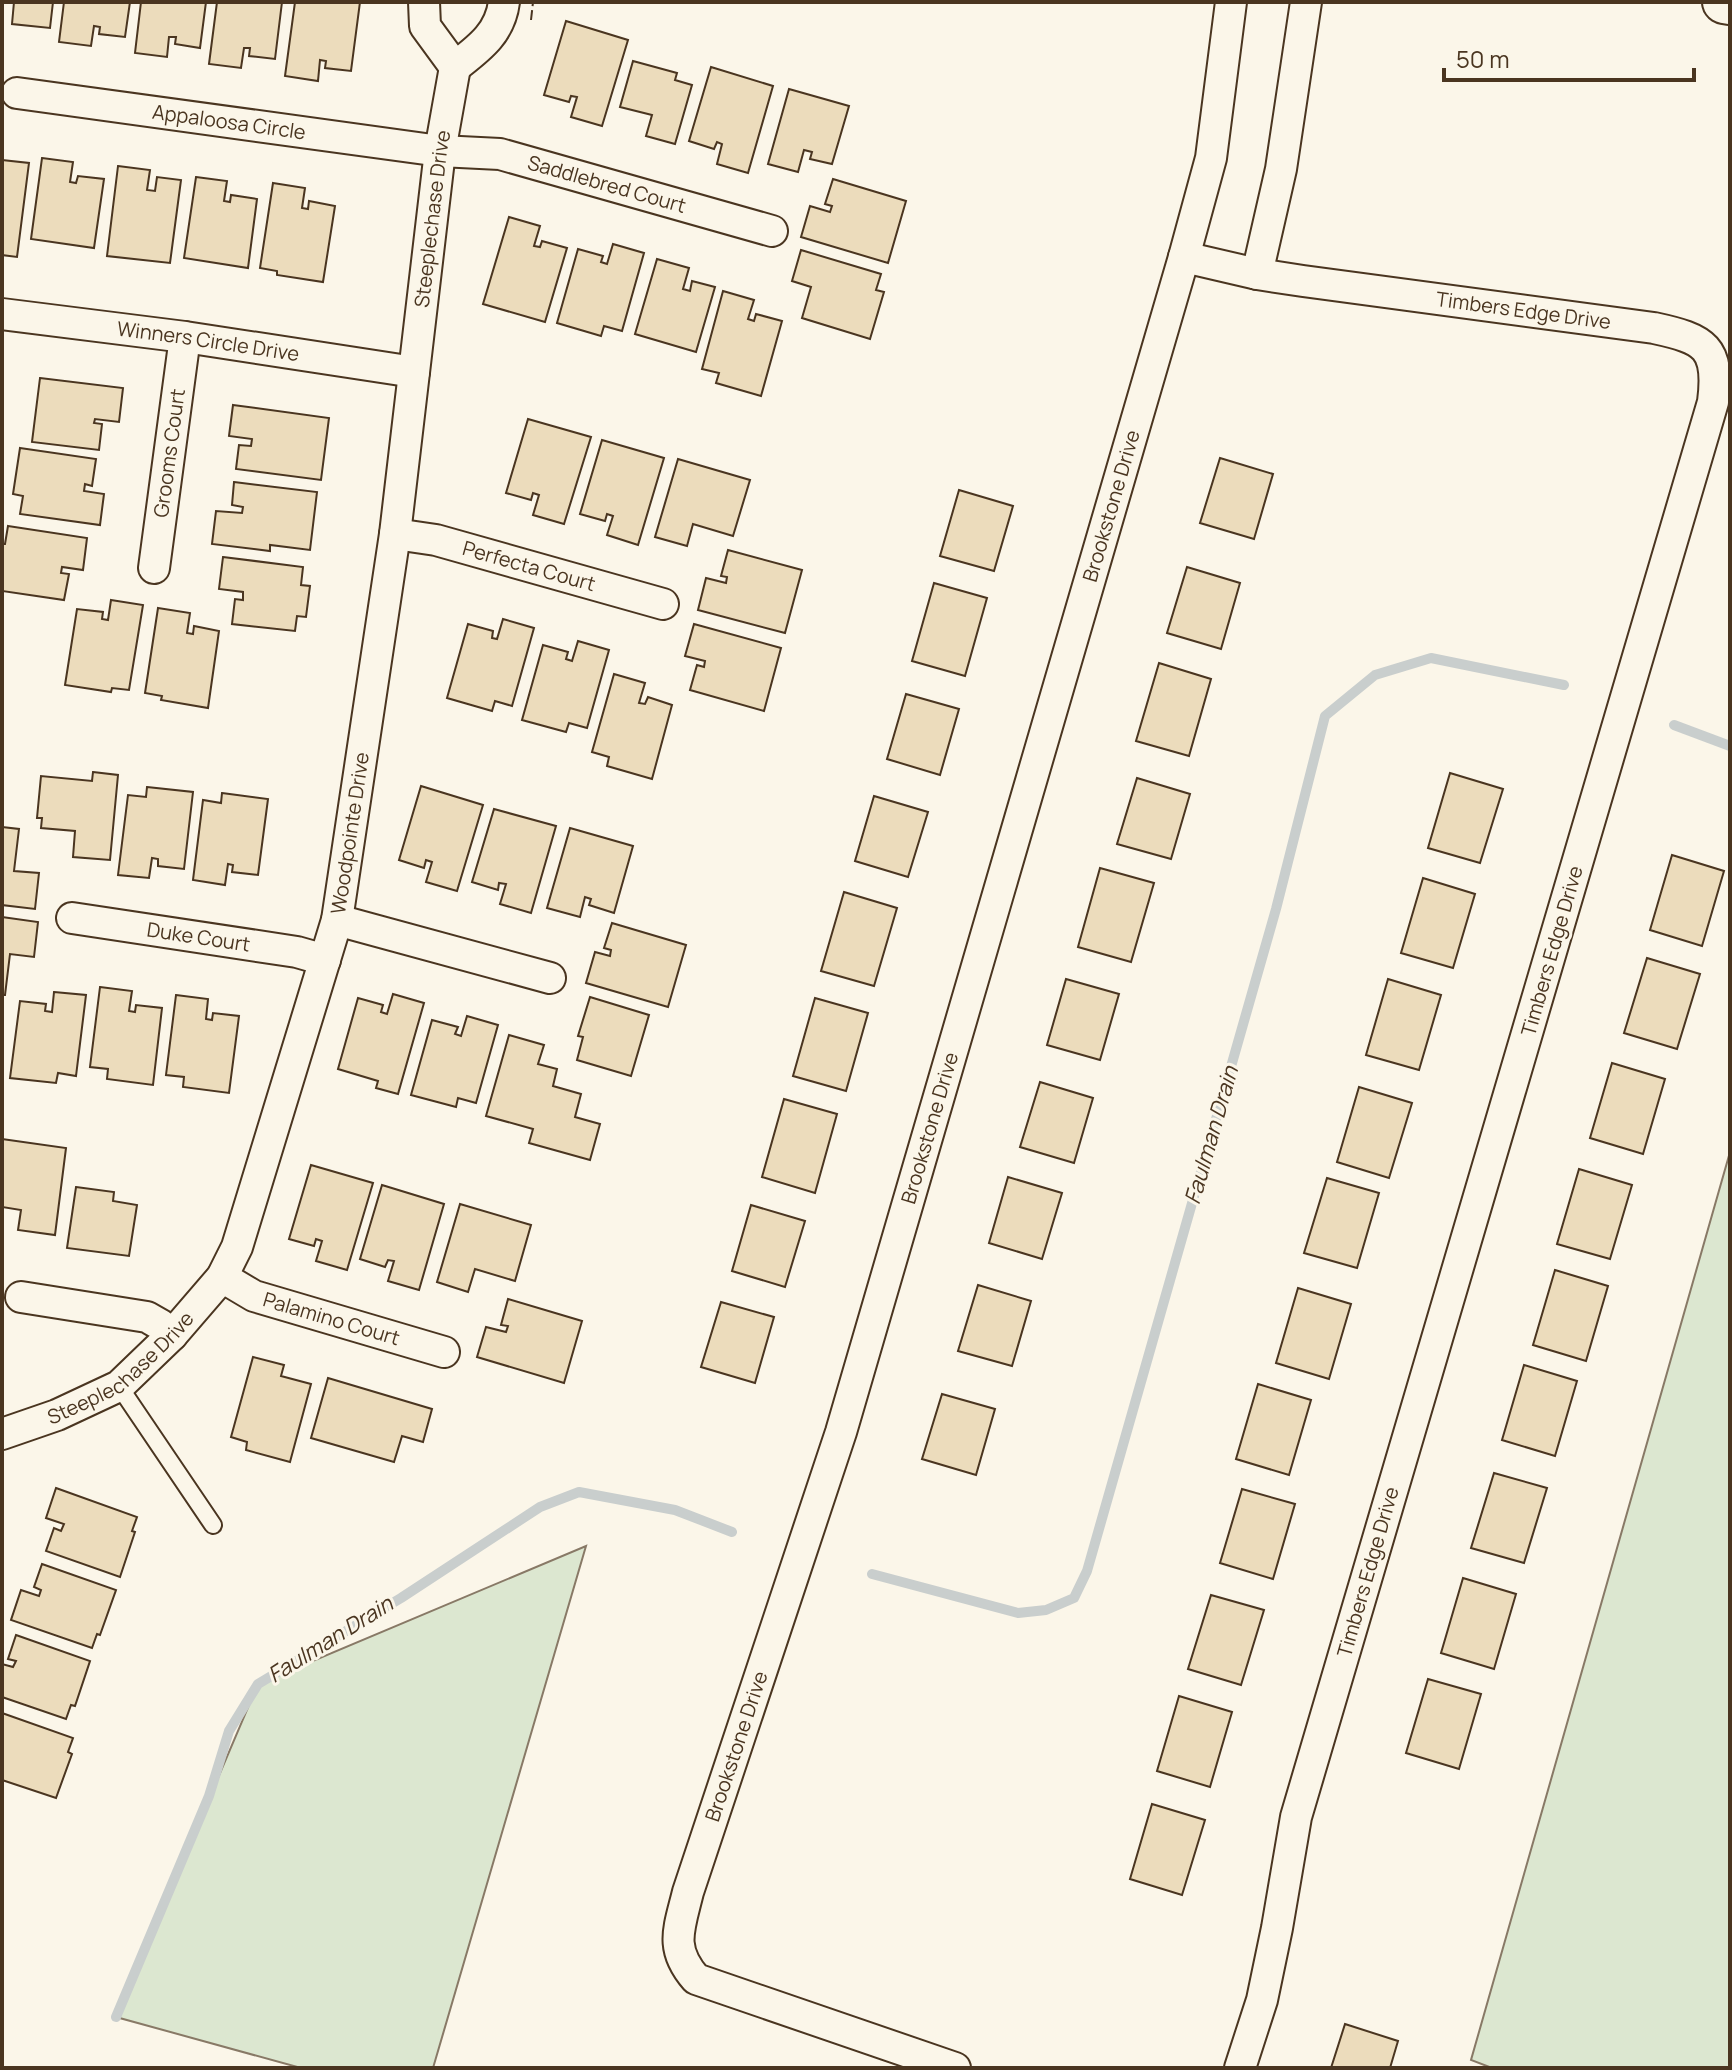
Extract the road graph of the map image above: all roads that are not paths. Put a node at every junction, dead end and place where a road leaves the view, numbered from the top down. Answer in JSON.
{"nodes":[{"id":1,"x":424,"y":2,"type":"edge"},
{"id":2,"x":504,"y":2,"type":"edge"},
{"id":3,"x":1231,"y":2,"type":"edge"},
{"id":4,"x":1306,"y":2,"type":"edge"},
{"id":5,"x":1724,"y":2,"type":"edge"},
{"id":6,"x":1730,"y":3,"type":"edge"},
{"id":7,"x":455,"y":67,"type":"junction"},
{"id":8,"x":17,"y":93,"type":"dead end"},
{"id":9,"x":440,"y":151,"type":"junction"},
{"id":10,"x":772,"y":231,"type":"dead end"},
{"id":11,"x":1184,"y":257,"type":"junction"},
{"id":12,"x":1257,"y":274,"type":"junction"},
{"id":13,"x":2,"y":314,"type":"edge"},
{"id":14,"x":185,"y":337,"type":"junction"},
{"id":15,"x":414,"y":372,"type":"junction"},
{"id":16,"x":395,"y":534,"type":"junction"},
{"id":17,"x":154,"y":568,"type":"dead end"},
{"id":18,"x":663,"y":604,"type":"dead end"},
{"id":19,"x":72,"y":918,"type":"dead end"},
{"id":20,"x":337,"y":920,"type":"junction"},
{"id":21,"x":325,"y":960,"type":"junction"},
{"id":22,"x":550,"y":978,"type":"dead end"},
{"id":23,"x":222,"y":1277,"type":"junction"},
{"id":24,"x":21,"y":1297,"type":"dead end"},
{"id":25,"x":172,"y":1335,"type":"junction"},
{"id":26,"x":444,"y":1352,"type":"dead end"},
{"id":27,"x":119,"y":1386,"type":"junction"},
{"id":28,"x":2,"y":1434,"type":"edge"},
{"id":29,"x":213,"y":1525,"type":"dead end"},
{"id":30,"x":955,"y":2068,"type":"edge"},
{"id":31,"x":1240,"y":2068,"type":"edge"}],
"edges":[{"from":1,"to":7,"type":"street"},
{"from":2,"to":7,"type":"street"},
{"from":3,"to":11,"type":"street","name":"Brookstone Drive"},
{"from":4,"to":12,"type":"street"},
{"from":5,"to":6,"type":"main road"},
{"from":7,"to":9,"type":"street","name":"Steeplechase Drive"},
{"from":8,"to":9,"type":"street","name":"Appaloosa Circle"},
{"from":9,"to":10,"type":"street","name":"Saddlebred Court"},
{"from":9,"to":15,"type":"street","name":"Steeplechase Drive"},
{"from":11,"to":12,"type":"street","name":"Timbers Edge Drive"},
{"from":11,"to":30,"type":"street","name":"Brookstone Drive"},
{"from":12,"to":31,"type":"street","name":"Timbers Edge Drive"},
{"from":13,"to":14,"type":"street","name":"Winners Circle Drive"},
{"from":14,"to":15,"type":"street","name":"Winners Circle Drive"},
{"from":14,"to":17,"type":"street","name":"Grooms Court"},
{"from":15,"to":16,"type":"street","name":"Woodpointe Drive"},
{"from":16,"to":18,"type":"street","name":"Perfecta Court"},
{"from":16,"to":20,"type":"street","name":"Woodpointe Drive"},
{"from":19,"to":21,"type":"street","name":"Duke Court"},
{"from":20,"to":21,"type":"street","name":"Woodpointe Drive"},
{"from":20,"to":22,"type":"street"},
{"from":21,"to":23,"type":"street","name":"Woodpointe Drive"},
{"from":23,"to":25,"type":"street","name":"Steeplechase Drive"},
{"from":23,"to":26,"type":"street","name":"Palamino Court"},
{"from":24,"to":25,"type":"street"},
{"from":25,"to":27,"type":"street","name":"Steeplechase Drive"},
{"from":27,"to":28,"type":"street","name":"Steeplechase Drive"},
{"from":27,"to":29,"type":"lane"}]}
